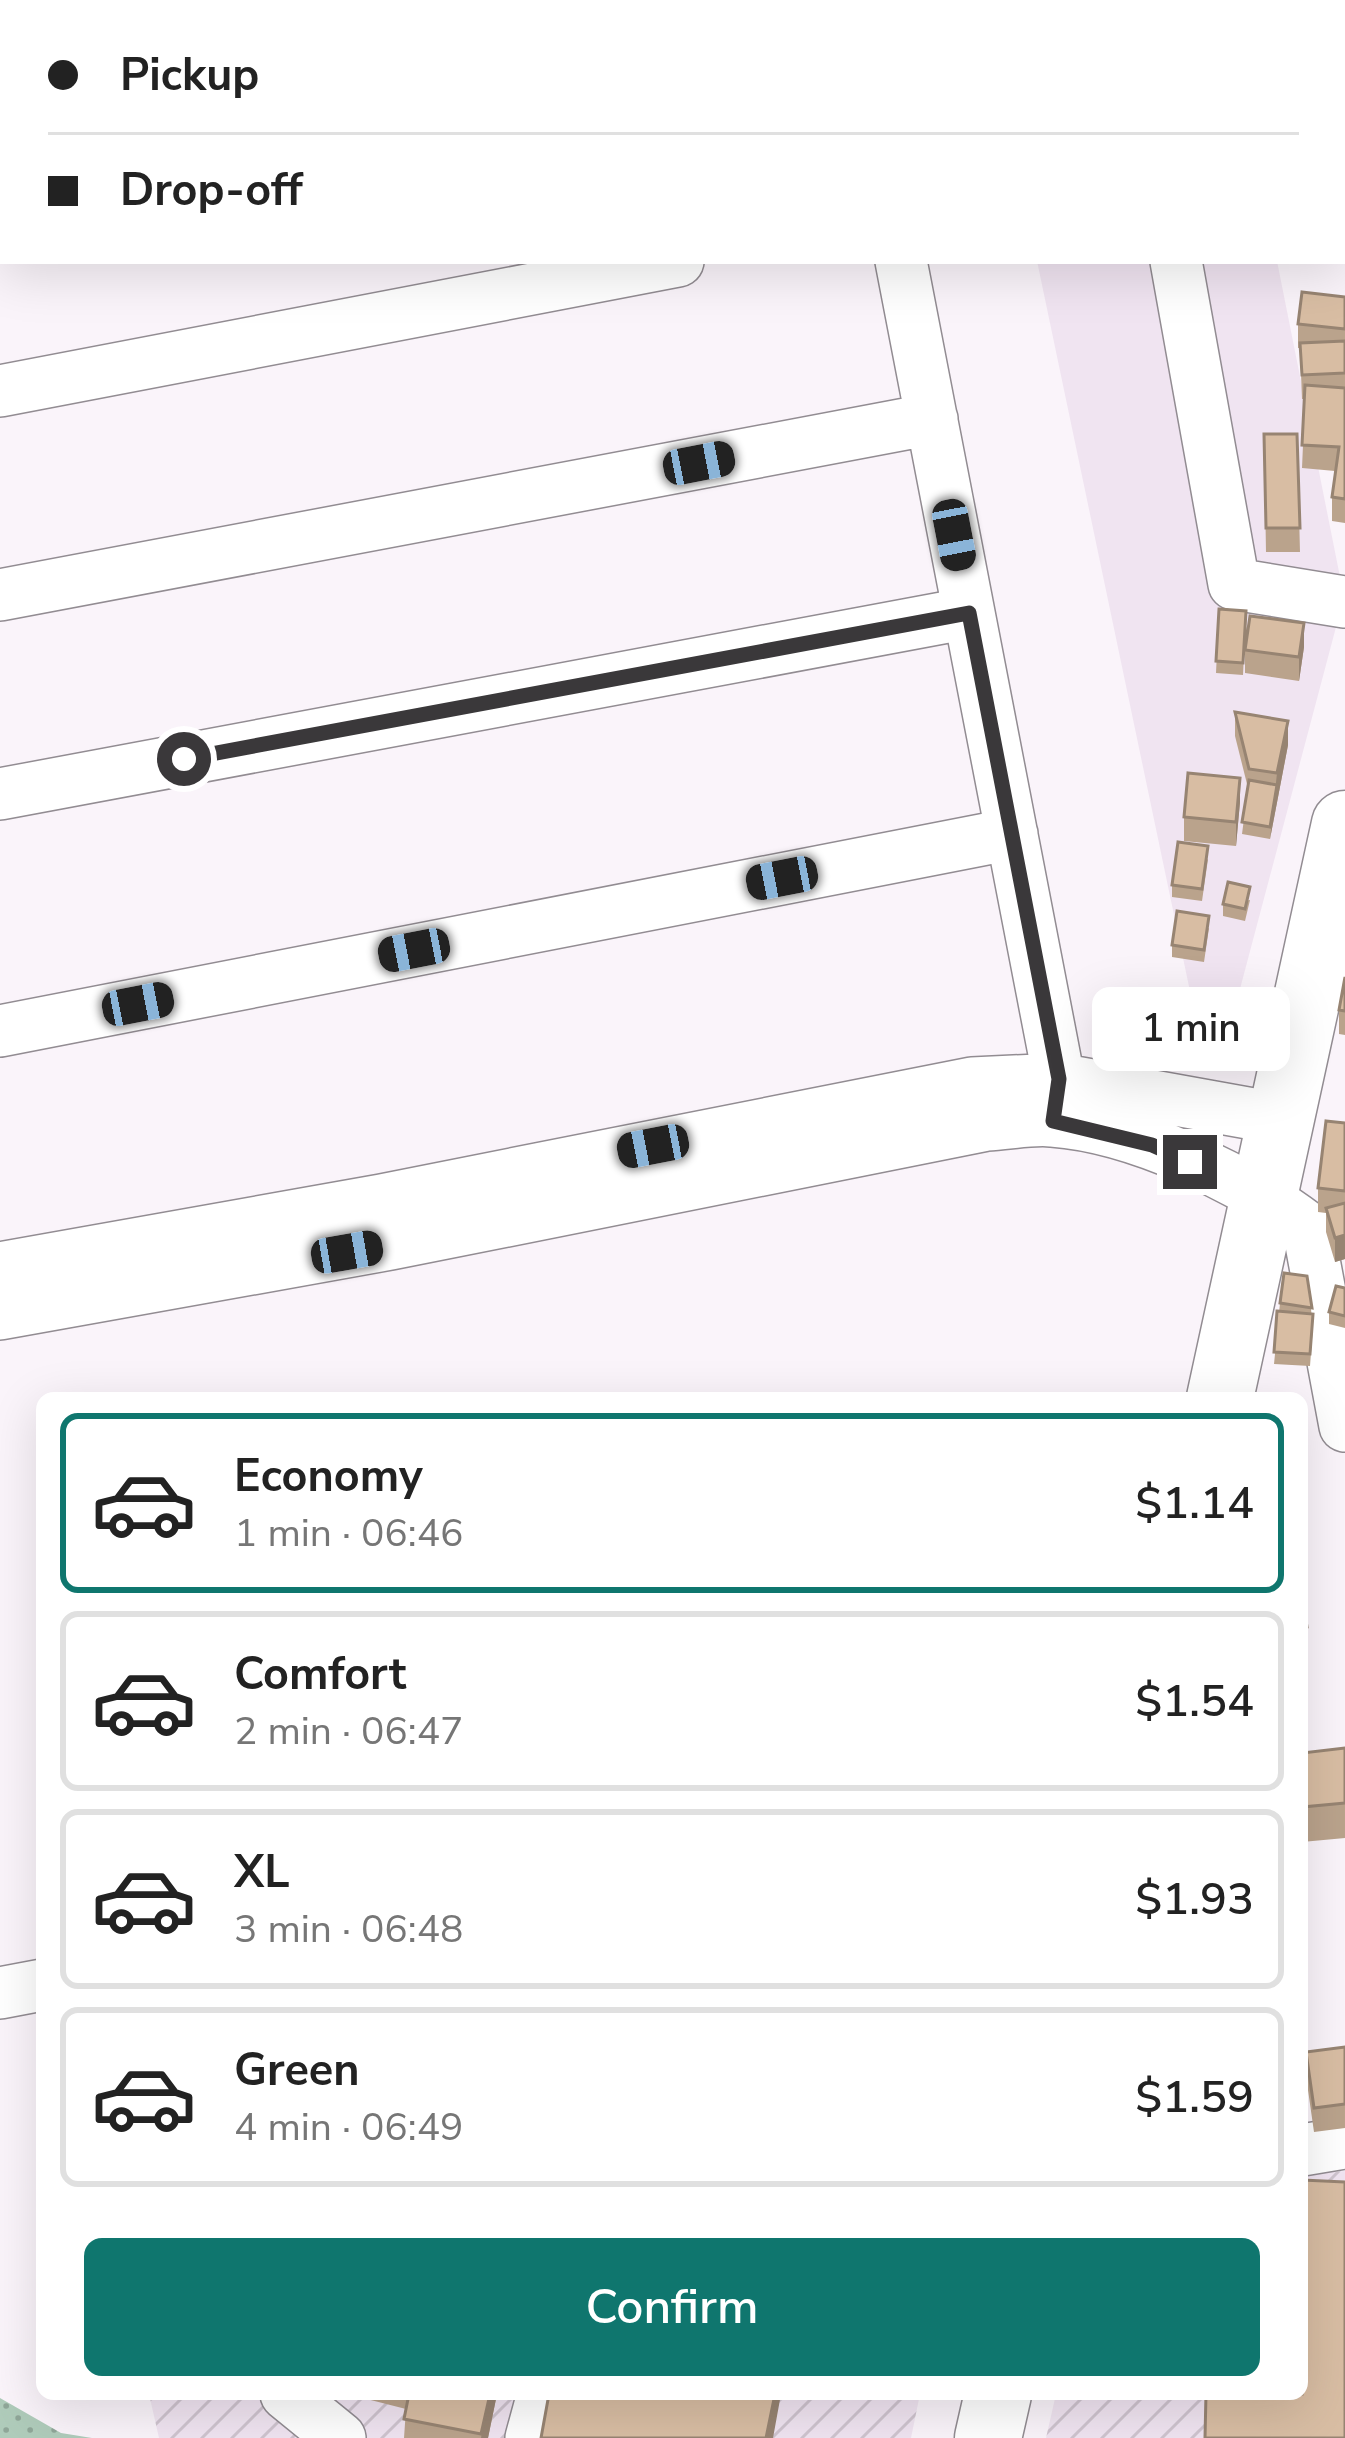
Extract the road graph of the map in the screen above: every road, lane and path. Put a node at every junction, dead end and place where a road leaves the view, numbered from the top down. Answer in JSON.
{"nodes":[{"id":1,"x":662,"y":264,"type":"edge"},
{"id":2,"x":902,"y":264,"type":"edge"},
{"id":3,"x":1177,"y":264,"type":"edge"},
{"id":4,"x":0,"y":391,"type":"edge"},
{"id":5,"x":932,"y":419,"type":"junction"},
{"id":6,"x":0,"y":595,"type":"edge"},
{"id":7,"x":1345,"y":602,"type":"edge"},
{"id":8,"x":969,"y":613,"type":"junction"},
{"id":9,"x":0,"y":794,"type":"edge"},
{"id":10,"x":1345,"y":824,"type":"edge"},
{"id":11,"x":1012,"y":834,"type":"junction"},
{"id":12,"x":0,"y":1030,"type":"edge"},
{"id":13,"x":1056,"y":1100,"type":"junction"},
{"id":14,"x":1281,"y":1119,"type":"junction"},
{"id":15,"x":1265,"y":1195,"type":"junction"},
{"id":16,"x":0,"y":1268,"type":"edge"},
{"id":17,"x":0,"y":1314,"type":"edge"},
{"id":18,"x":1221,"y":1392,"type":"edge"},
{"id":19,"x":1345,"y":1426,"type":"edge"},
{"id":20,"x":36,"y":1986,"type":"edge"},
{"id":21,"x":0,"y":1994,"type":"edge"},
{"id":22,"x":1345,"y":2143,"type":"edge"},
{"id":23,"x":1308,"y":2149,"type":"edge"},
{"id":24,"x":293,"y":2400,"type":"edge"},
{"id":25,"x":541,"y":2400,"type":"edge"},
{"id":26,"x":997,"y":2400,"type":"edge"},
{"id":27,"x":340,"y":2438,"type":"edge"},
{"id":28,"x":531,"y":2438,"type":"edge"},
{"id":29,"x":988,"y":2438,"type":"edge"}],
"edges":[{"from":1,"to":4,"type":"street"},
{"from":2,"to":5,"type":"street"},
{"from":3,"to":7,"type":"street"},
{"from":5,"to":6,"type":"street"},
{"from":5,"to":8,"type":"street"},
{"from":8,"to":9,"type":"street"},
{"from":8,"to":11,"type":"street"},
{"from":10,"to":14,"type":"highway"},
{"from":11,"to":12,"type":"street"},
{"from":11,"to":13,"type":"street"},
{"from":13,"to":14,"type":"street"},
{"from":13,"to":15,"type":"street"},
{"from":13,"to":16,"type":"street"},
{"from":13,"to":17,"type":"street"},
{"from":14,"to":15,"type":"highway"},
{"from":15,"to":18,"type":"highway"},
{"from":15,"to":19,"type":"street"},
{"from":20,"to":21,"type":"street"},
{"from":22,"to":23,"type":"street"},
{"from":24,"to":27,"type":"street"},
{"from":25,"to":28,"type":"street"},
{"from":26,"to":29,"type":"highway"}]}
